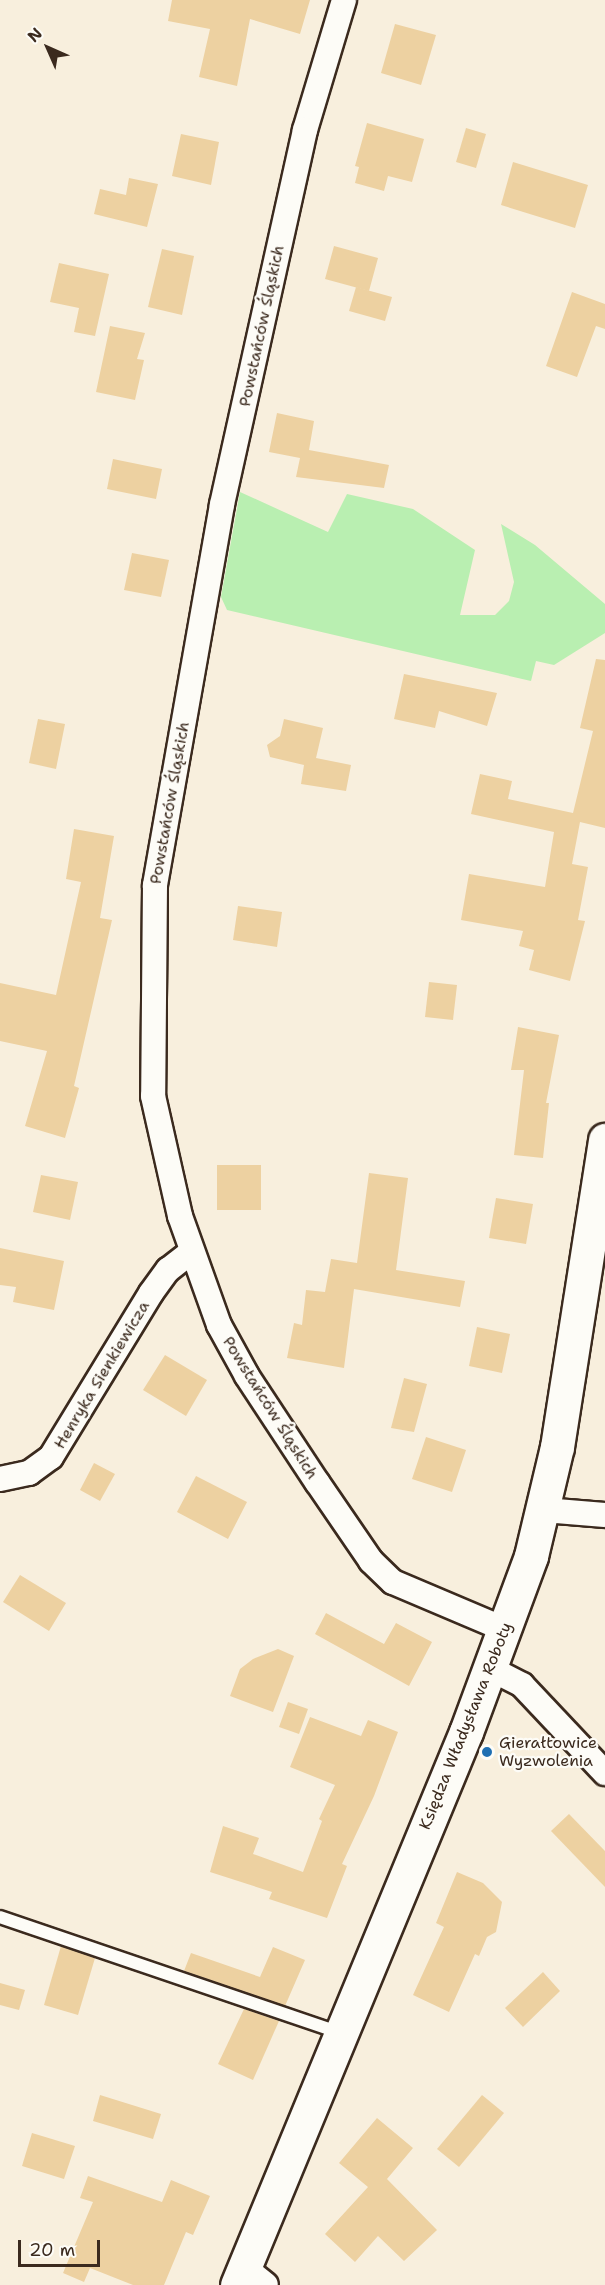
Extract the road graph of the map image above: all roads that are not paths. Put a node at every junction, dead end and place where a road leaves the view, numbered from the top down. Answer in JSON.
{"nodes":[{"id":1,"x":344,"y":0,"type":"edge"},
{"id":2,"x":605,"y":1140,"type":"edge"},
{"id":3,"x":191,"y":1252,"type":"junction"},
{"id":4,"x":0,"y":1479,"type":"edge"},
{"id":5,"x":544,"y":1510,"type":"junction"},
{"id":6,"x":605,"y":1515,"type":"edge"},
{"id":7,"x":506,"y":1630,"type":"junction"},
{"id":8,"x":491,"y":1669,"type":"junction"},
{"id":9,"x":605,"y":1773,"type":"edge"},
{"id":10,"x":0,"y":1917,"type":"edge"},
{"id":11,"x":342,"y":2033,"type":"junction"},
{"id":12,"x":249,"y":2279,"type":"edge"}],
"edges":[{"from":1,"to":3,"type":"street","name":"Powstańców Śląskich"},
{"from":2,"to":5,"type":"main road","name":"Księdza Władysława Roboty"},
{"from":3,"to":4,"type":"street","name":"Henryka Sienkiewicza"},
{"from":3,"to":7,"type":"street","name":"Powstańców Śląskich"},
{"from":5,"to":6,"type":"street"},
{"from":5,"to":7,"type":"main road","name":"Księdza Władysława Roboty"},
{"from":7,"to":8,"type":"main road","name":"Księdza Władysława Roboty"},
{"from":8,"to":9,"type":"street"},
{"from":8,"to":11,"type":"main road","name":"Księdza Władysława Roboty"},
{"from":10,"to":11,"type":"lane"},
{"from":11,"to":12,"type":"main road","name":"Księdza Władysława Roboty"}]}
